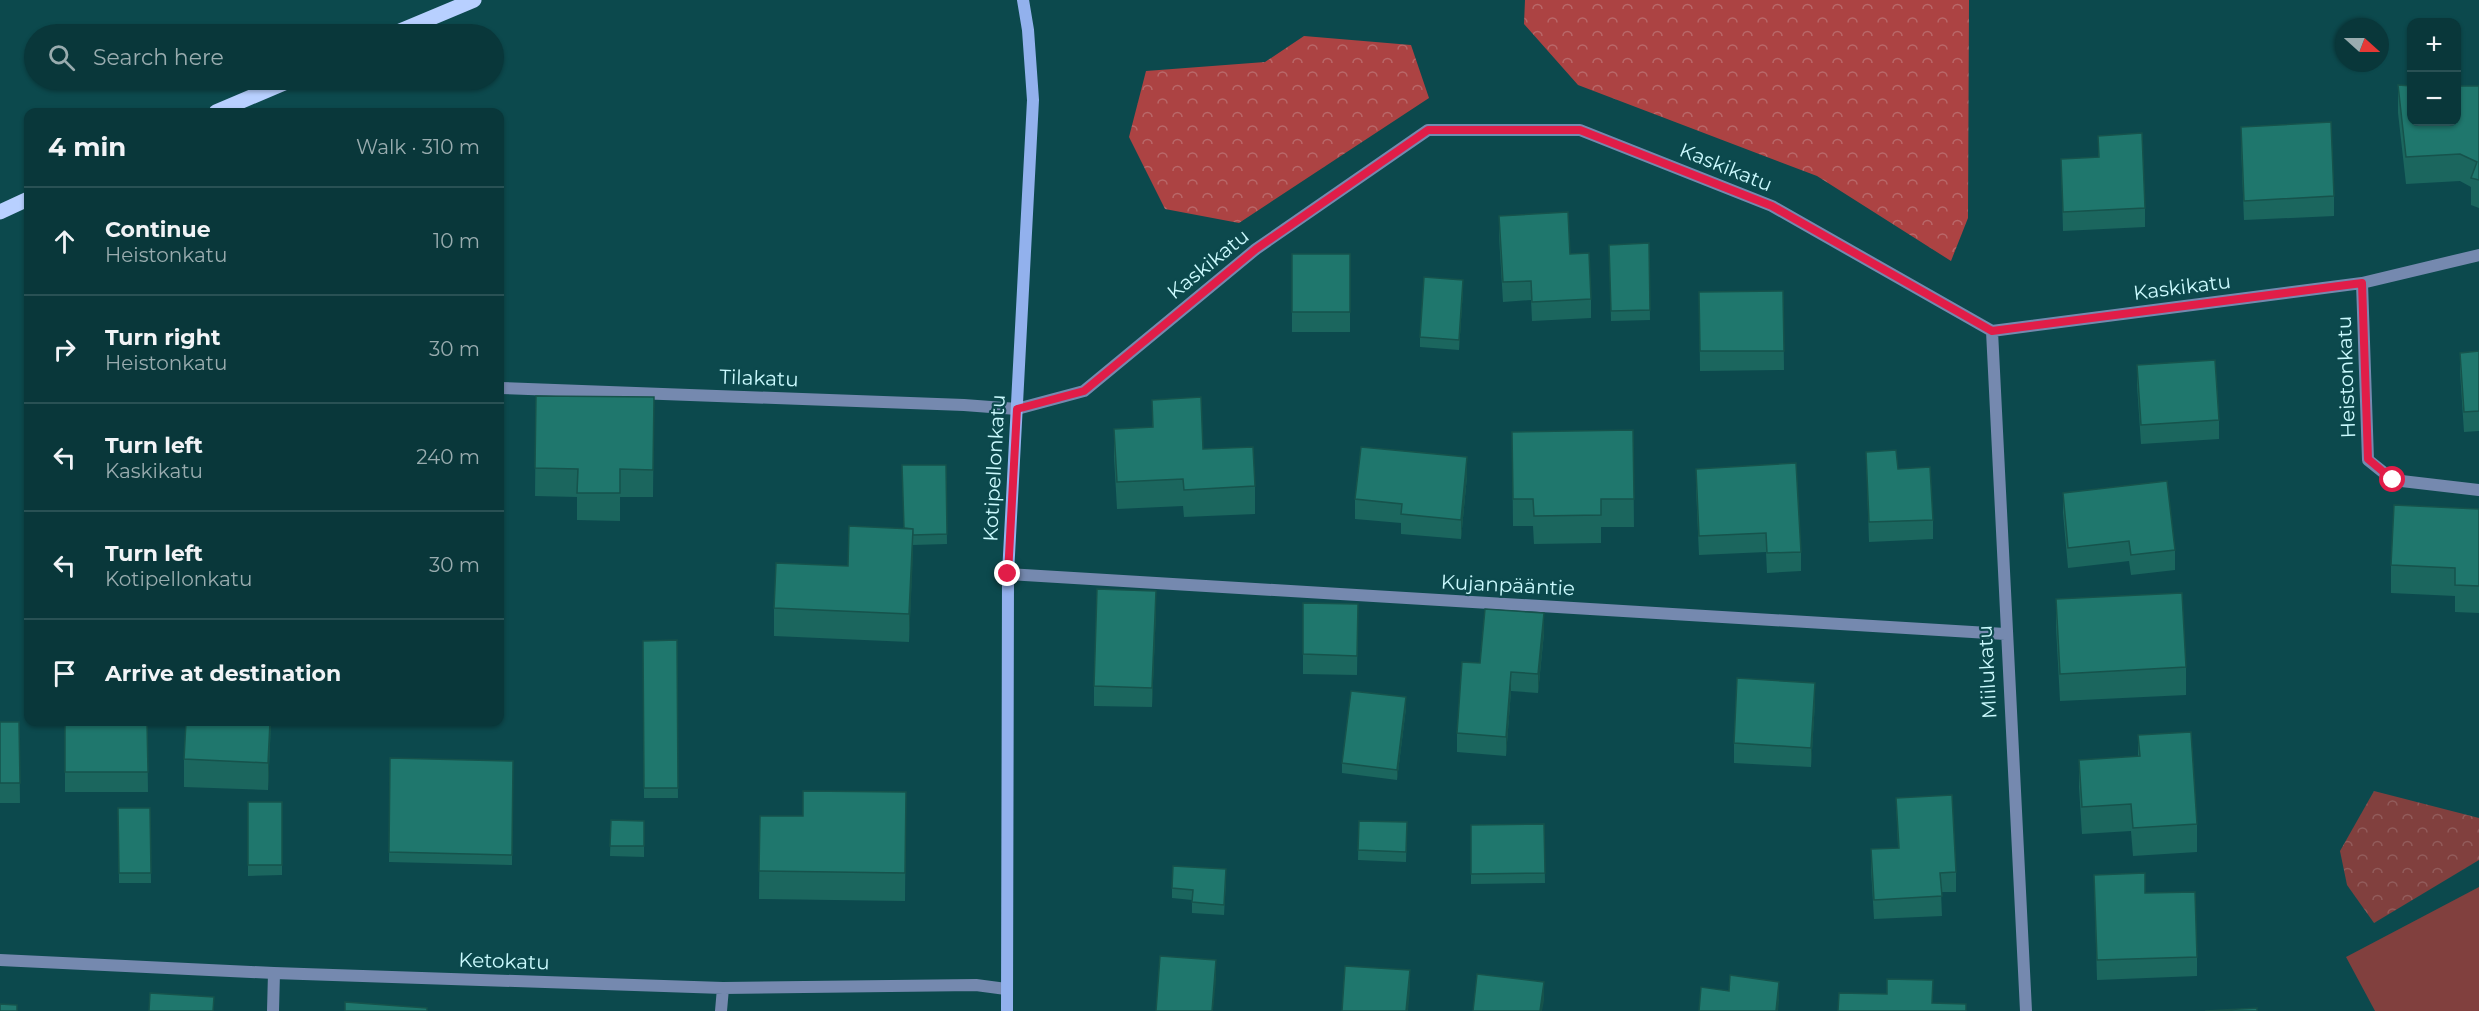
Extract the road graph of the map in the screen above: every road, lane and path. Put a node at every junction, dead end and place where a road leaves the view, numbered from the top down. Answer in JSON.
{"nodes":[{"id":1,"x":474,"y":0,"type":"edge"},
{"id":2,"x":1023,"y":0,"type":"edge"},
{"id":3,"x":417,"y":24,"type":"edge"},
{"id":4,"x":268,"y":90,"type":"edge"},
{"id":5,"x":225,"y":108,"type":"edge"},
{"id":6,"x":24,"y":201,"type":"edge"},
{"id":7,"x":0,"y":212,"type":"edge"},
{"id":8,"x":2479,"y":255,"type":"edge"},
{"id":9,"x":2362,"y":283,"type":"junction"},
{"id":10,"x":1992,"y":331,"type":"junction"},
{"id":11,"x":504,"y":388,"type":"edge"},
{"id":12,"x":1017,"y":409,"type":"junction"},
{"id":13,"x":2479,"y":490,"type":"edge"},
{"id":14,"x":1008,"y":574,"type":"junction"},
{"id":15,"x":2005,"y":634,"type":"junction"},
{"id":16,"x":0,"y":960,"type":"edge"},
{"id":17,"x":274,"y":973,"type":"junction"},
{"id":18,"x":723,"y":988,"type":"junction"},
{"id":19,"x":1006,"y":989,"type":"junction"},
{"id":20,"x":273,"y":1011,"type":"edge"},
{"id":21,"x":721,"y":1011,"type":"edge"},
{"id":22,"x":1007,"y":1011,"type":"edge"},
{"id":23,"x":2025,"y":1011,"type":"edge"}],
"edges":[{"from":1,"to":3,"type":"main road"},
{"from":2,"to":12,"type":"street","name":"Kotipellonkatu"},
{"from":4,"to":5,"type":"main road"},
{"from":6,"to":7,"type":"main road"},
{"from":8,"to":9,"type":"street","name":"Kaskikatu"},
{"from":9,"to":10,"type":"street","name":"Kaskikatu"},
{"from":9,"to":13,"type":"street","name":"Heistonkatu"},
{"from":10,"to":12,"type":"street","name":"Kaskikatu"},
{"from":10,"to":15,"type":"street","name":"Miilukatu"},
{"from":11,"to":12,"type":"street","name":"Tilakatu"},
{"from":12,"to":14,"type":"street","name":"Kotipellonkatu"},
{"from":14,"to":15,"type":"street","name":"Kujanpääntie"},
{"from":14,"to":19,"type":"street","name":"Kotipellonkatu"},
{"from":15,"to":23,"type":"street","name":"Miilukatu"},
{"from":16,"to":17,"type":"street","name":"Ketokatu"},
{"from":17,"to":18,"type":"street","name":"Ketokatu"},
{"from":17,"to":20,"type":"street"},
{"from":18,"to":19,"type":"street","name":"Ketokatu"},
{"from":18,"to":21,"type":"street"},
{"from":19,"to":22,"type":"street","name":"Kotipellonkatu"}]}
